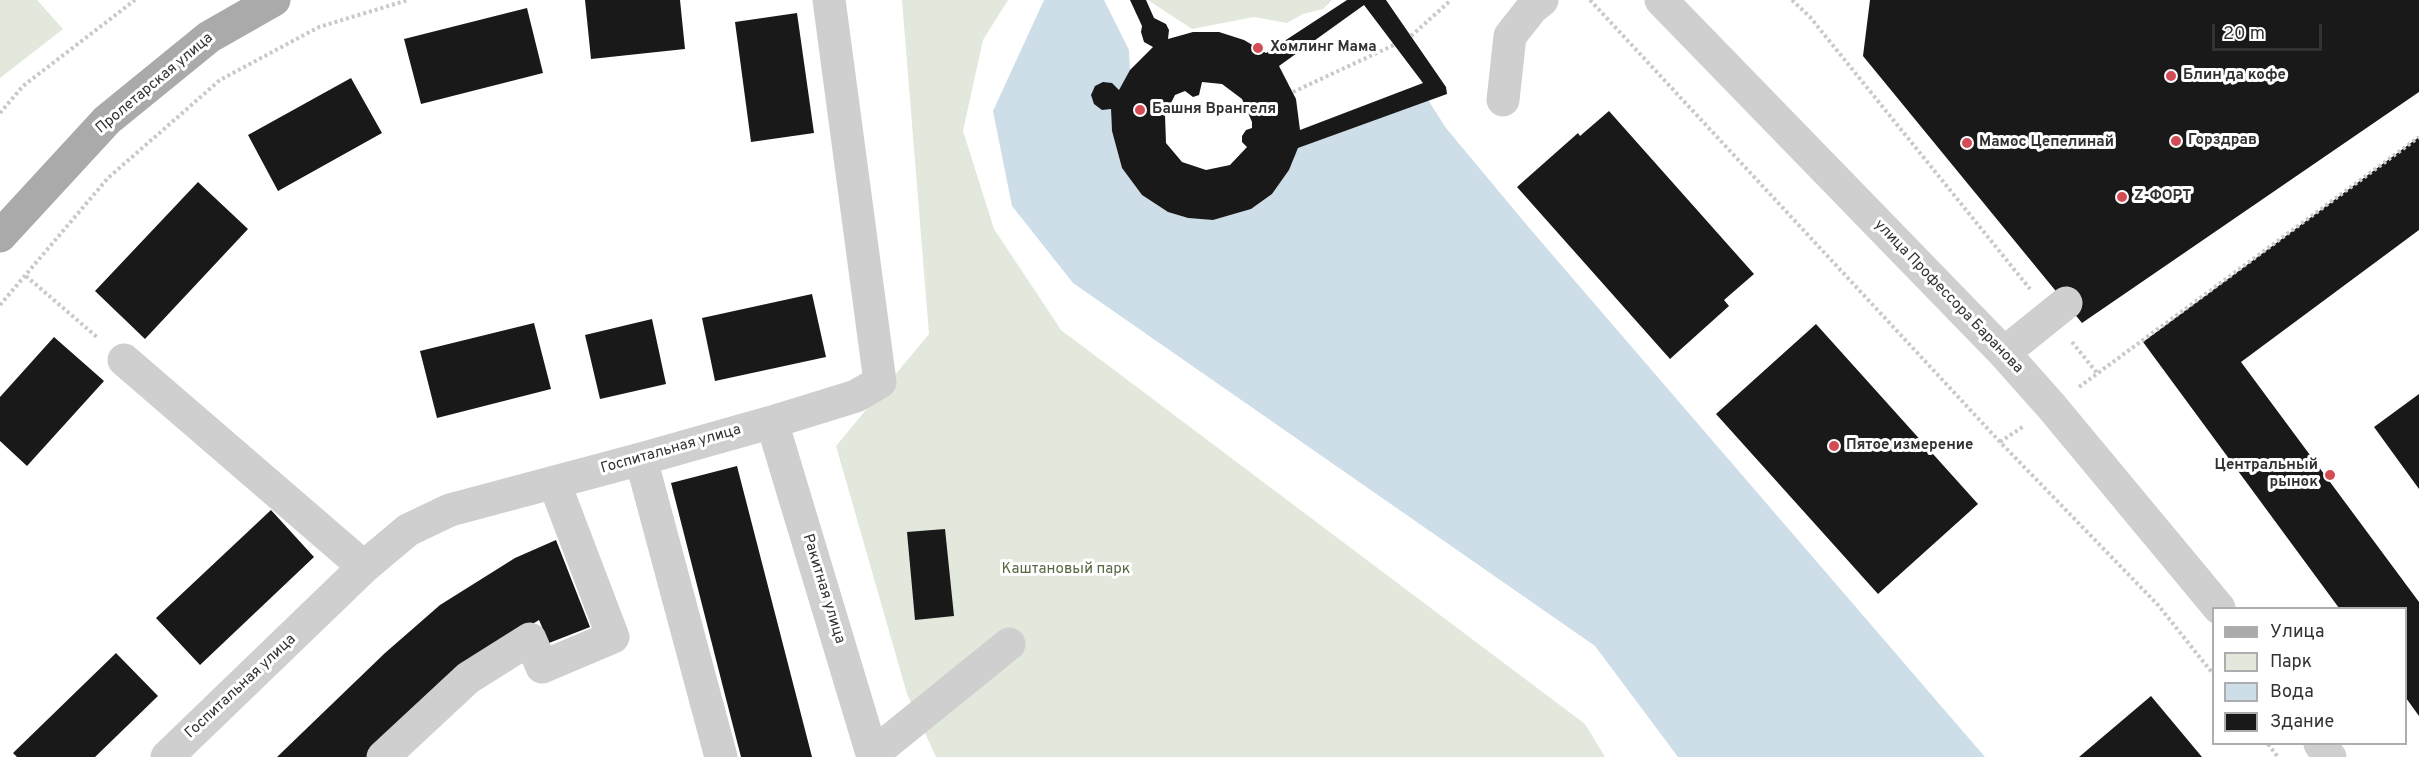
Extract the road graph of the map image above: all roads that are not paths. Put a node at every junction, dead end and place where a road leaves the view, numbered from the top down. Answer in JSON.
{"nodes":[{"id":1,"x":274,"y":0,"type":"edge"},
{"id":2,"x":829,"y":0,"type":"edge"},
{"id":3,"x":1542,"y":0,"type":"edge"},
{"id":4,"x":1661,"y":0,"type":"edge"},
{"id":5,"x":1503,"y":100,"type":"dead end"},
{"id":6,"x":0,"y":236,"type":"edge"},
{"id":7,"x":2058,"y":309,"type":"road end"},
{"id":8,"x":2004,"y":353,"type":"junction"},
{"id":9,"x":124,"y":360,"type":"road end"},
{"id":10,"x":772,"y":422,"type":"junction"},
{"id":11,"x":641,"y":459,"type":"junction"},
{"id":12,"x":554,"y":482,"type":"junction"},
{"id":13,"x":364,"y":567,"type":"junction"},
{"id":14,"x":2217,"y":607,"type":"edge"},
{"id":15,"x":1010,"y":644,"type":"dead end"},
{"id":16,"x":2321,"y":745,"type":"edge"},
{"id":17,"x":873,"y":756,"type":"edge"},
{"id":18,"x":167,"y":757,"type":"edge"},
{"id":19,"x":382,"y":757,"type":"edge"},
{"id":20,"x":722,"y":757,"type":"edge"},
{"id":21,"x":2330,"y":757,"type":"edge"}],
"edges":[{"from":1,"to":6,"type":"main road","name":"Пролетарская улица"},
{"from":2,"to":10,"type":"street","name":"Госпитальная улица"},
{"from":3,"to":5,"type":"street"},
{"from":4,"to":8,"type":"street","name":"улица Профессора Баранова"},
{"from":7,"to":8,"type":"street"},
{"from":8,"to":14,"type":"street","name":"улица Профессора Баранова"},
{"from":9,"to":13,"type":"street"},
{"from":10,"to":11,"type":"street","name":"Госпитальная улица"},
{"from":10,"to":17,"type":"street","name":"Ракитная улица"},
{"from":11,"to":12,"type":"street","name":"Госпитальная улица"},
{"from":11,"to":20,"type":"street"},
{"from":12,"to":13,"type":"street","name":"Госпитальная улица"},
{"from":12,"to":19,"type":"street"},
{"from":13,"to":18,"type":"street","name":"Госпитальная улица"},
{"from":15,"to":17,"type":"street"},
{"from":16,"to":21,"type":"street"}]}
